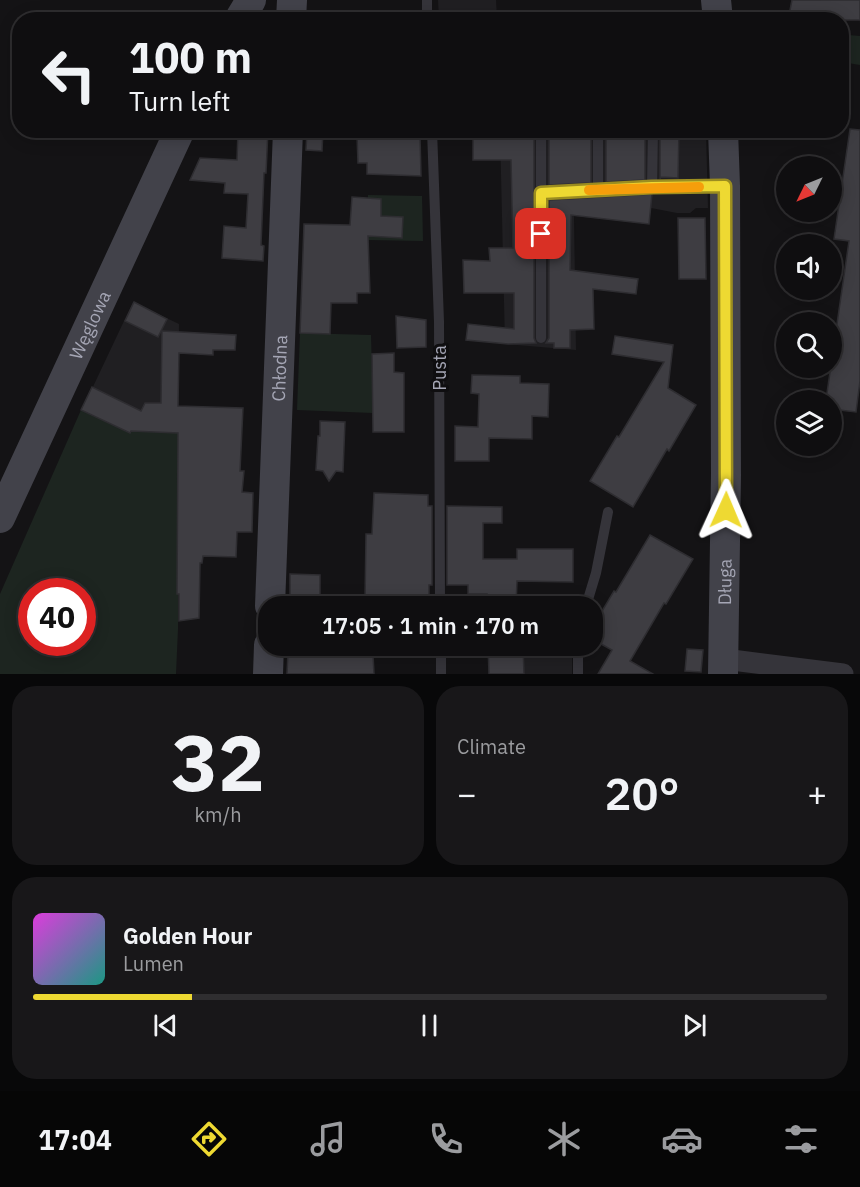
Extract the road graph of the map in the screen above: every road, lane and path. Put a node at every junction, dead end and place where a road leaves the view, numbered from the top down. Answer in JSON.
{"nodes":[{"id":1,"x":176,"y":138,"type":"edge"},
{"id":2,"x":288,"y":138,"type":"edge"},
{"id":3,"x":432,"y":138,"type":"edge"},
{"id":4,"x":541,"y":138,"type":"edge"},
{"id":5,"x":598,"y":138,"type":"edge"},
{"id":6,"x":653,"y":138,"type":"edge"},
{"id":7,"x":723,"y":138,"type":"edge"},
{"id":8,"x":725,"y":186,"type":"junction"},
{"id":9,"x":652,"y":187,"type":"junction"},
{"id":10,"x":598,"y":189,"type":"junction"},
{"id":11,"x":541,"y":193,"type":"junction"},
{"id":12,"x":541,"y":338,"type":"dead end"},
{"id":13,"x":608,"y":512,"type":"dead end"},
{"id":14,"x":0,"y":518,"type":"edge"},
{"id":15,"x":270,"y":596,"type":"edge"},
{"id":16,"x":440,"y":596,"type":"edge"},
{"id":17,"x":589,"y":596,"type":"edge"},
{"id":18,"x":269,"y":656,"type":"edge"},
{"id":19,"x":441,"y":656,"type":"edge"},
{"id":20,"x":578,"y":656,"type":"edge"},
{"id":21,"x":723,"y":666,"type":"edge"},
{"id":22,"x":268,"y":674,"type":"edge"},
{"id":23,"x":441,"y":674,"type":"edge"},
{"id":24,"x":578,"y":674,"type":"edge"},
{"id":25,"x":843,"y":674,"type":"edge"}],
"edges":[{"from":1,"to":14,"type":"street","name":"Węglowa"},
{"from":2,"to":15,"type":"street","name":"Chłodna"},
{"from":3,"to":16,"type":"lane","name":"Pusta"},
{"from":4,"to":11,"type":"lane"},
{"from":5,"to":10,"type":"lane"},
{"from":6,"to":9,"type":"lane"},
{"from":7,"to":8,"type":"street","name":"Długa"},
{"from":8,"to":9,"type":"lane"},
{"from":8,"to":21,"type":"street","name":"Długa"},
{"from":9,"to":10,"type":"lane"},
{"from":10,"to":11,"type":"lane"},
{"from":11,"to":12,"type":"lane"},
{"from":13,"to":17,"type":"lane"},
{"from":18,"to":22,"type":"street"},
{"from":19,"to":23,"type":"lane"},
{"from":20,"to":24,"type":"lane"},
{"from":21,"to":25,"type":"street"}]}
